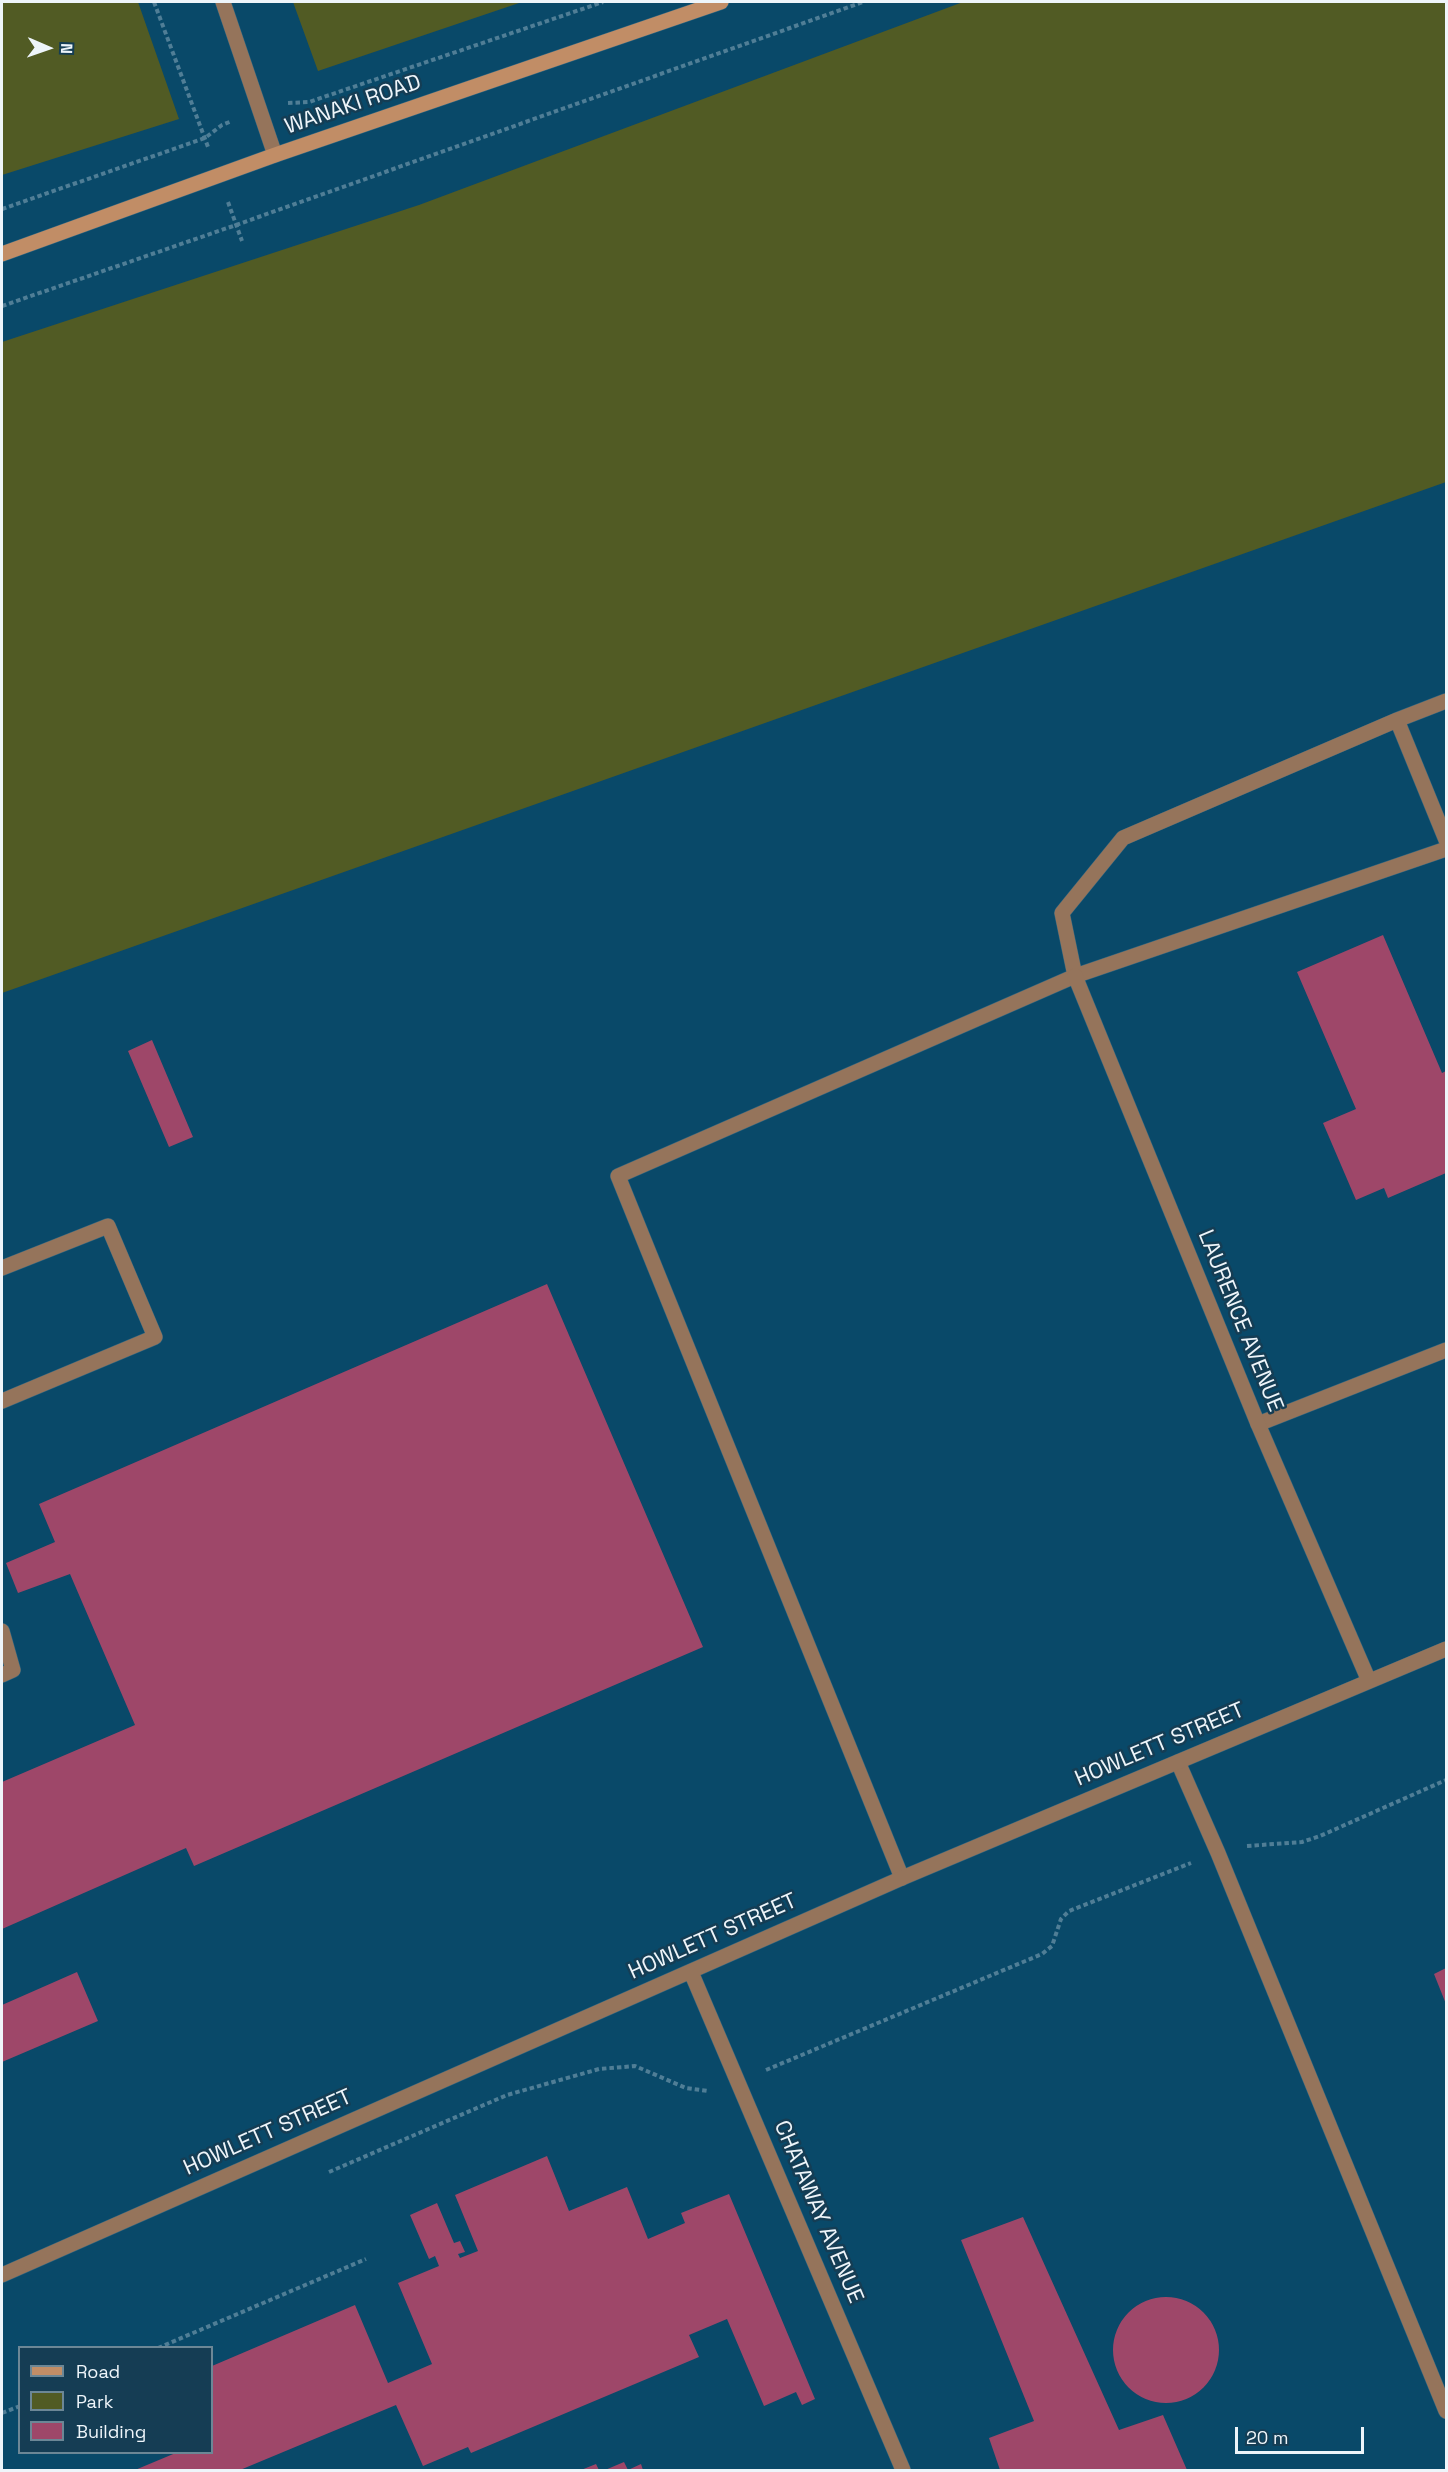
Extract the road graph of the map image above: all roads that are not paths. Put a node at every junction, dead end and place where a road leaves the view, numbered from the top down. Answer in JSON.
{"nodes":[{"id":1,"x":223,"y":2,"type":"edge"},
{"id":2,"x":721,"y":2,"type":"edge"},
{"id":3,"x":275,"y":155,"type":"junction"},
{"id":4,"x":2,"y":254,"type":"edge"},
{"id":5,"x":1446,"y":701,"type":"edge"},
{"id":6,"x":1397,"y":720,"type":"junction"},
{"id":7,"x":1446,"y":840,"type":"edge"},
{"id":8,"x":1446,"y":849,"type":"edge"},
{"id":9,"x":1076,"y":976,"type":"junction"},
{"id":10,"x":2,"y":1268,"type":"edge"},
{"id":11,"x":1446,"y":1350,"type":"edge"},
{"id":12,"x":2,"y":1401,"type":"edge"},
{"id":13,"x":1258,"y":1424,"type":"junction"},
{"id":14,"x":2,"y":1630,"type":"edge"},
{"id":15,"x":1446,"y":1649,"type":"edge"},
{"id":16,"x":2,"y":1676,"type":"edge"},
{"id":17,"x":1369,"y":1681,"type":"junction"},
{"id":18,"x":1178,"y":1762,"type":"junction"},
{"id":19,"x":902,"y":1878,"type":"junction"},
{"id":20,"x":692,"y":1972,"type":"junction"},
{"id":21,"x":2,"y":2276,"type":"edge"},
{"id":22,"x":1446,"y":2411,"type":"edge"},
{"id":23,"x":903,"y":2470,"type":"edge"}],
"edges":[{"from":1,"to":3,"type":"street"},
{"from":2,"to":3,"type":"street","name":"WANAKI ROAD"},
{"from":3,"to":4,"type":"street","name":"WANAKI ROAD"},
{"from":5,"to":6,"type":"street"},
{"from":6,"to":7,"type":"street"},
{"from":6,"to":9,"type":"street","name":"LAURENCE AVENUE"},
{"from":8,"to":9,"type":"street"},
{"from":9,"to":13,"type":"street","name":"LAURENCE AVENUE"},
{"from":9,"to":19,"type":"street"},
{"from":10,"to":12,"type":"street"},
{"from":11,"to":13,"type":"street"},
{"from":13,"to":17,"type":"street","name":"LAURENCE AVENUE"},
{"from":14,"to":16,"type":"street"},
{"from":15,"to":17,"type":"street","name":"HOWLETT STREET"},
{"from":17,"to":18,"type":"street","name":"HOWLETT STREET"},
{"from":18,"to":19,"type":"street","name":"HOWLETT STREET"},
{"from":18,"to":22,"type":"street"},
{"from":19,"to":20,"type":"street","name":"HOWLETT STREET"},
{"from":20,"to":21,"type":"street","name":"HOWLETT STREET"},
{"from":20,"to":23,"type":"street","name":"CHATAWAY AVENUE"}]}
